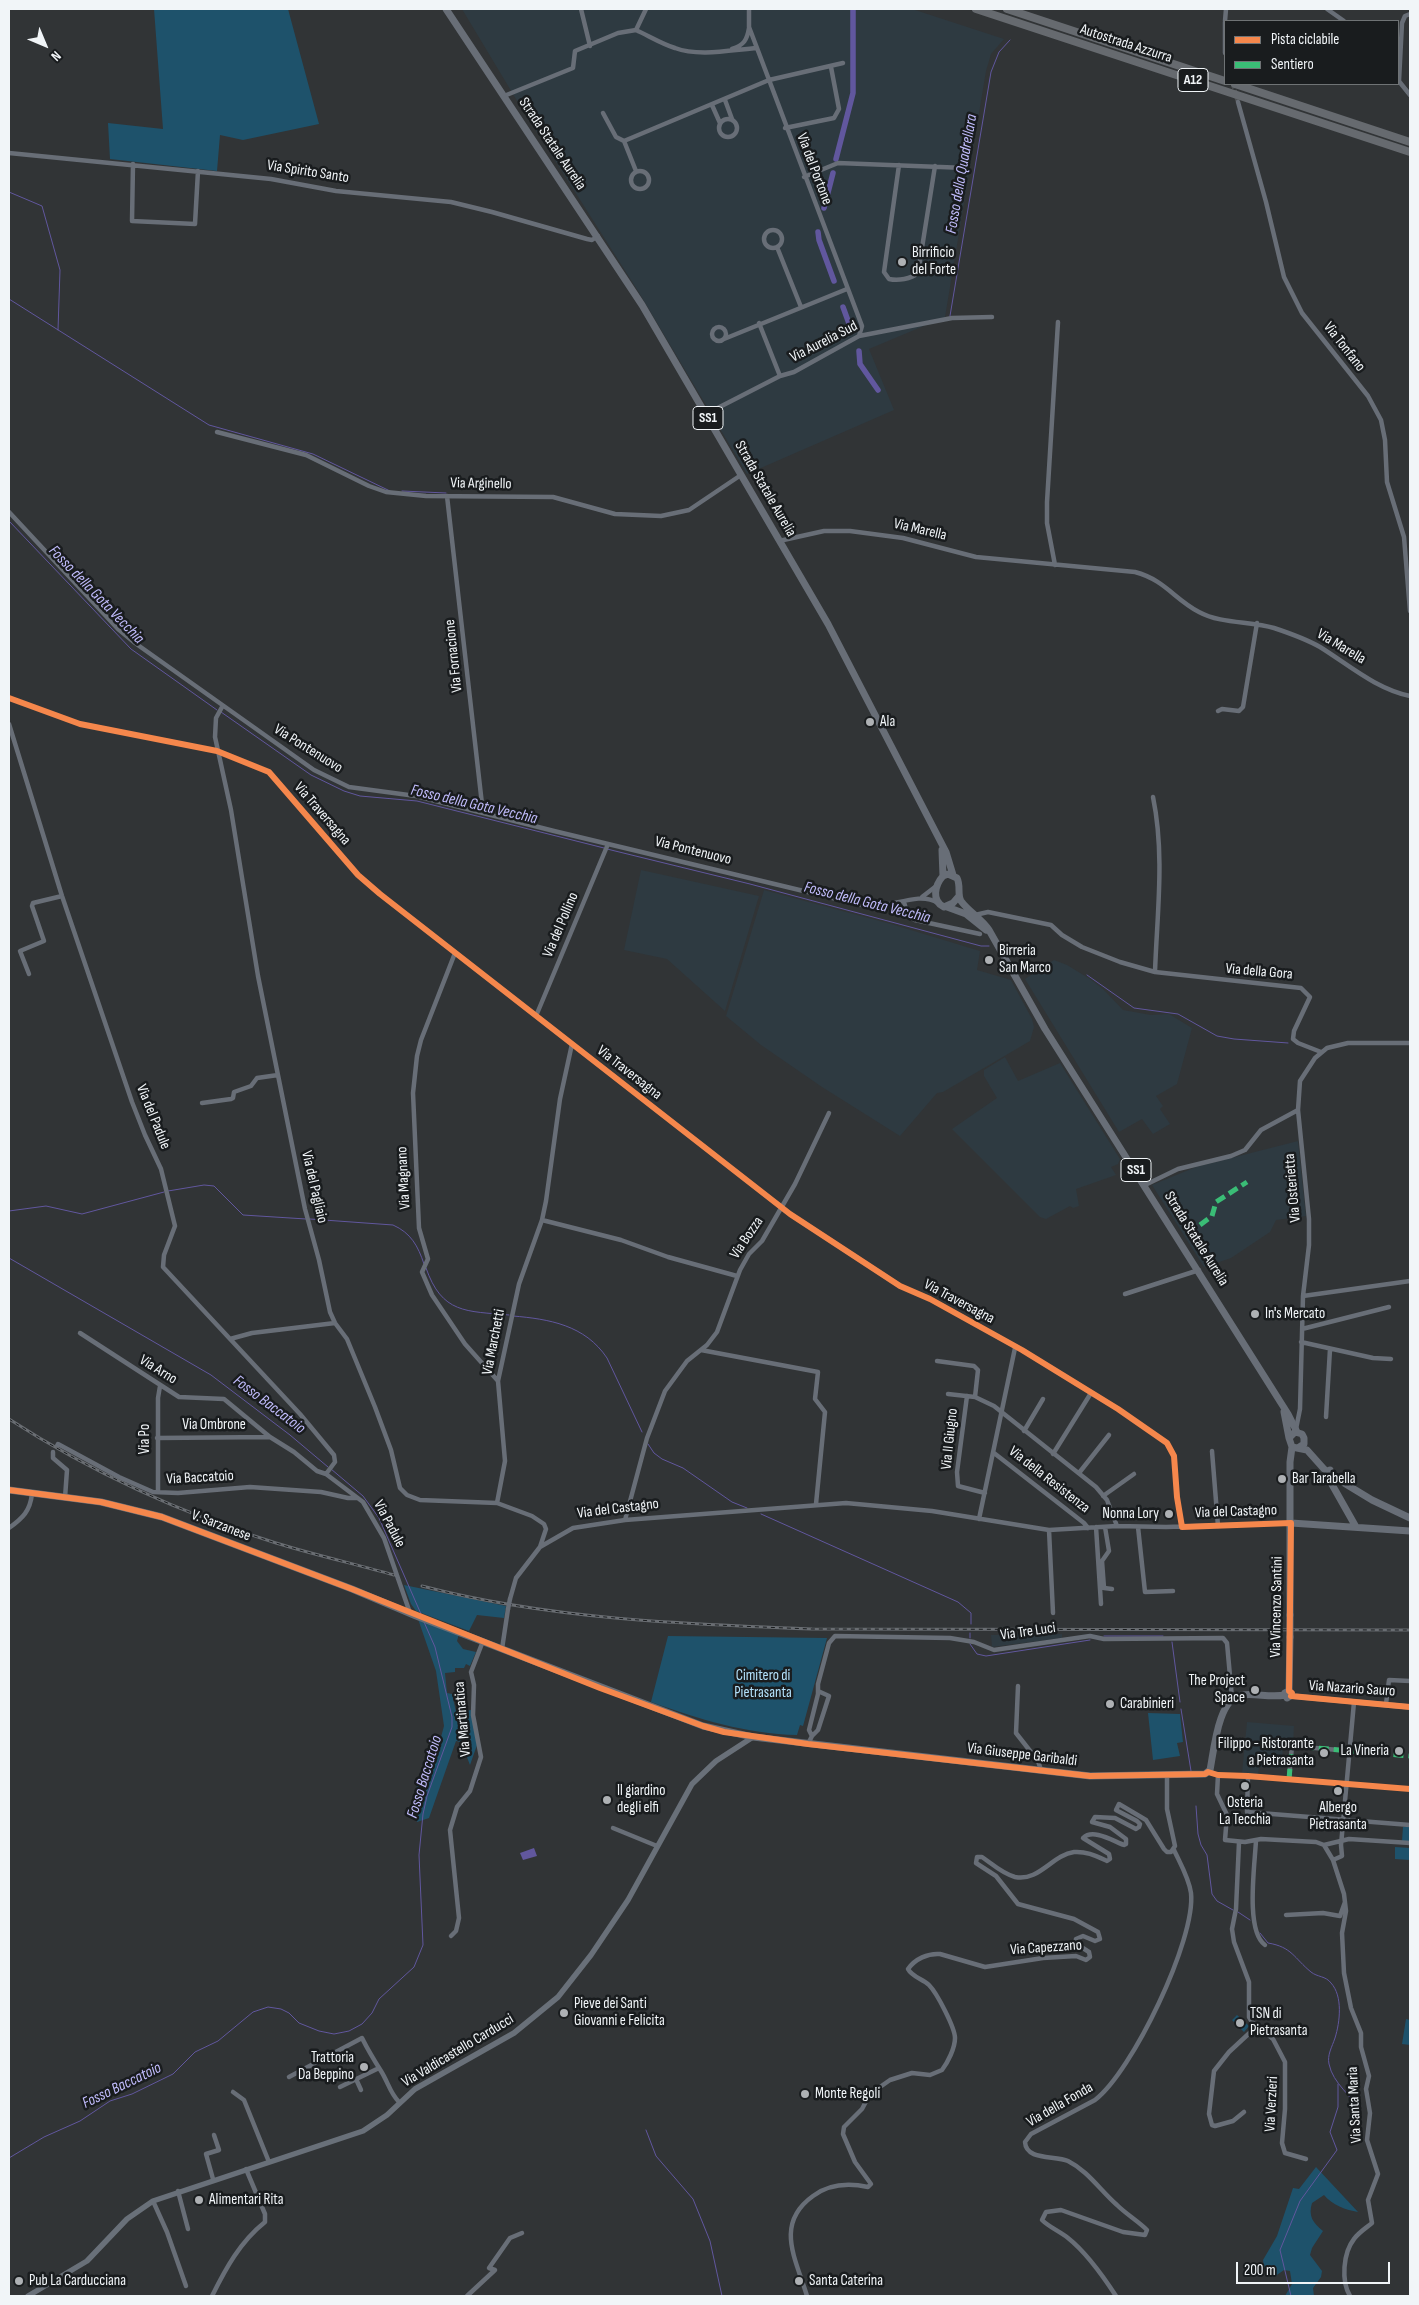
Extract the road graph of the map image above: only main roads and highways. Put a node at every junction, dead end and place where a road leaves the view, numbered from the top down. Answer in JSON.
{"nodes":[{"id":1,"x":446,"y":9,"type":"edge"},
{"id":2,"x":976,"y":9,"type":"edge"},
{"id":3,"x":1007,"y":9,"type":"edge"},
{"id":4,"x":1224,"y":81,"type":"edge"},
{"id":5,"x":1238,"y":85,"type":"edge"},
{"id":6,"x":1410,"y":142,"type":"edge"},
{"id":7,"x":1410,"y":152,"type":"edge"},
{"id":8,"x":942,"y":844,"type":"junction"},
{"id":9,"x":953,"y":875,"type":"junction"},
{"id":10,"x":943,"y":876,"type":"junction"},
{"id":11,"x":958,"y":896,"type":"junction"},
{"id":12,"x":946,"y":906,"type":"junction"},
{"id":13,"x":992,"y":935,"type":"junction"},
{"id":14,"x":1282,"y":1405,"type":"junction"},
{"id":15,"x":1297,"y":1431,"type":"junction"},
{"id":16,"x":1289,"y":1438,"type":"junction"},
{"id":17,"x":1305,"y":1440,"type":"junction"},
{"id":18,"x":1295,"y":1447,"type":"junction"},
{"id":19,"x":1329,"y":1471,"type":"junction"},
{"id":20,"x":9,"y":1490,"type":"edge"},
{"id":21,"x":1410,"y":1518,"type":"edge"},
{"id":22,"x":1291,"y":1523,"type":"junction"},
{"id":23,"x":1301,"y":1524,"type":"junction"},
{"id":24,"x":1356,"y":1527,"type":"junction"},
{"id":25,"x":1410,"y":1531,"type":"edge"},
{"id":26,"x":1291,"y":1536,"type":"junction"},
{"id":27,"x":502,"y":1649,"type":"joint"},
{"id":28,"x":1288,"y":1694,"type":"joint"},
{"id":29,"x":1208,"y":1772,"type":"joint"}],
"edges":[{"from":1,"to":8,"type":"main road","name":"Strada Statale Aurelia","number":"SS1"},
{"from":2,"to":7,"type":"highway","name":"Autostrada Azzurra","number":"A12"},
{"from":3,"to":4,"type":"highway","name":"Autostrada Azzurra","number":"A12"},
{"from":5,"to":6,"type":"highway"},
{"from":8,"to":9,"type":"main road","name":"Strada Statale Aurelia","number":"SS1"},
{"from":8,"to":10,"type":"main road","name":"Strada Statale Aurelia","number":"SS1"},
{"from":9,"to":10,"type":"main road"},
{"from":9,"to":11,"type":"main road","name":"Strada Statale Aurelia","number":"SS1"},
{"from":10,"to":12,"type":"main road","name":"Strada Statale Aurelia","number":"SS1"},
{"from":11,"to":12,"type":"main road"},
{"from":11,"to":13,"type":"main road","name":"Strada Statale Aurelia","number":"SS1"},
{"from":12,"to":13,"type":"main road","name":"Strada Statale Aurelia","number":"SS1"},
{"from":13,"to":14,"type":"main road","name":"Strada Statale Aurelia","number":"SS1"},
{"from":14,"to":15,"type":"main road","name":"Strada Statale Aurelia"},
{"from":14,"to":16,"type":"main road"},
{"from":15,"to":16,"type":"main road"},
{"from":15,"to":17,"type":"main road"},
{"from":16,"to":18,"type":"main road"},
{"from":17,"to":18,"type":"main road"},
{"from":17,"to":19,"type":"main road"},
{"from":18,"to":19,"type":"main road"},
{"from":18,"to":22,"type":"main road","name":"Via Vincenzo Santini"},
{"from":19,"to":21,"type":"main road"},
{"from":19,"to":24,"type":"main road"},
{"from":20,"to":27,"type":"main road","name":"V. Sarzanese"},
{"from":22,"to":23,"type":"main road","name":"Via del Castagno"},
{"from":22,"to":26,"type":"main road","name":"Via Vincenzo Santini"},
{"from":23,"to":24,"type":"main road","name":"Via del Castagno"},
{"from":23,"to":26,"type":"main road"},
{"from":24,"to":25,"type":"main road","name":"Via del Castagno"},
{"from":26,"to":28,"type":"main road","name":"Via Vincenzo Santini","bridge":true},
{"from":27,"to":29,"type":"main road","name":"Via Giuseppe Garibaldi"},
{"from":28,"to":29,"type":"main road","name":"Via Nazario Sauro"}]}
